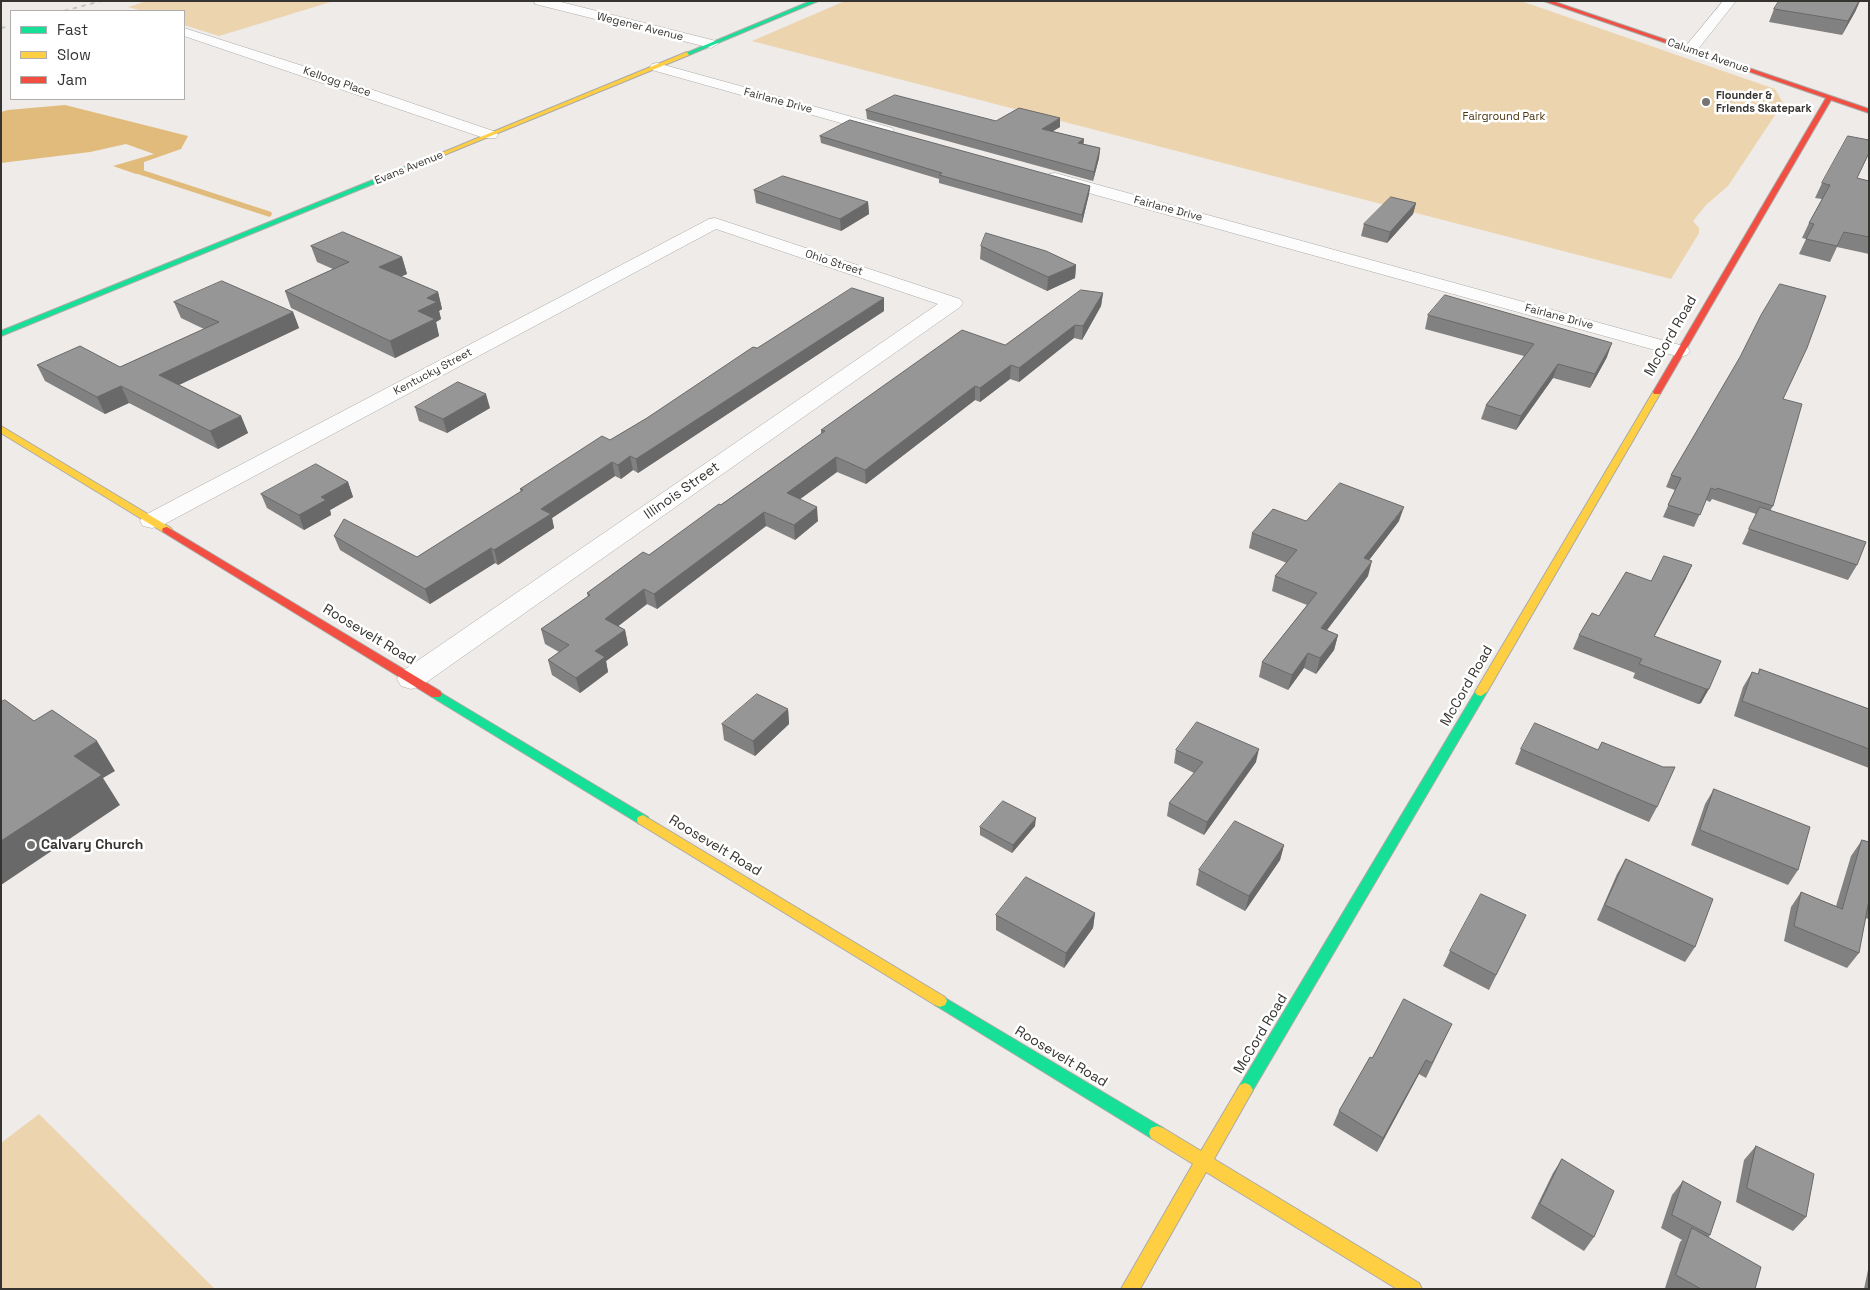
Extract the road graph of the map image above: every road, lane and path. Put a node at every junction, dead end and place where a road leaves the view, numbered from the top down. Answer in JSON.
{"nodes":[{"id":1,"x":540,"y":1,"type":"edge"},
{"id":2,"x":816,"y":1,"type":"edge"},
{"id":3,"x":1546,"y":1,"type":"edge"},
{"id":4,"x":1730,"y":1,"type":"edge"},
{"id":5,"x":185,"y":32,"type":"edge"},
{"id":6,"x":712,"y":44,"type":"junction"},
{"id":7,"x":1690,"y":50,"type":"junction"},
{"id":8,"x":657,"y":68,"type":"junction"},
{"id":9,"x":1829,"y":98,"type":"junction"},
{"id":10,"x":1869,"y":111,"type":"edge"},
{"id":11,"x":490,"y":135,"type":"junction"},
{"id":12,"x":900,"y":135,"type":"edge"},
{"id":13,"x":1035,"y":172,"type":"edge"},
{"id":14,"x":715,"y":223,"type":"joint"},
{"id":15,"x":953,"y":303,"type":"joint"},
{"id":16,"x":1,"y":334,"type":"edge"},
{"id":17,"x":1680,"y":351,"type":"junction"},
{"id":18,"x":1,"y":429,"type":"edge"},
{"id":19,"x":152,"y":521,"type":"junction"},
{"id":20,"x":411,"y":678,"type":"junction"},
{"id":21,"x":1202,"y":1161,"type":"junction"},
{"id":22,"x":1130,"y":1289,"type":"edge"},
{"id":23,"x":1413,"y":1289,"type":"edge"}],
"edges":[{"from":1,"to":6,"type":"street","name":"Wegener Avenue"},
{"from":2,"to":6,"type":"street","name":"Evans Avenue"},
{"from":3,"to":7,"type":"street","name":"Calumet Avenue"},
{"from":4,"to":7,"type":"street"},
{"from":5,"to":11,"type":"street","name":"Kellogg Place"},
{"from":6,"to":8,"type":"street","name":"Evans Avenue"},
{"from":7,"to":9,"type":"street","name":"Calumet Avenue"},
{"from":8,"to":11,"type":"street","name":"Evans Avenue"},
{"from":8,"to":12,"type":"street","name":"Fairlane Drive"},
{"from":9,"to":10,"type":"street","name":"Calumet Avenue"},
{"from":9,"to":17,"type":"street","name":"McCord Road"},
{"from":11,"to":16,"type":"street","name":"Evans Avenue"},
{"from":13,"to":17,"type":"street","name":"Fairlane Drive"},
{"from":14,"to":15,"type":"street","name":"Ohio Street"},
{"from":14,"to":19,"type":"street","name":"Kentucky Street"},
{"from":15,"to":20,"type":"street","name":"Illinois Street"},
{"from":17,"to":21,"type":"street","name":"McCord Road"},
{"from":18,"to":19,"type":"street","name":"Roosevelt Road"},
{"from":19,"to":20,"type":"street","name":"Roosevelt Road"},
{"from":20,"to":21,"type":"street","name":"Roosevelt Road"},
{"from":21,"to":22,"type":"street","name":"McCord Road"},
{"from":21,"to":23,"type":"street","name":"Roosevelt Road"}]}
